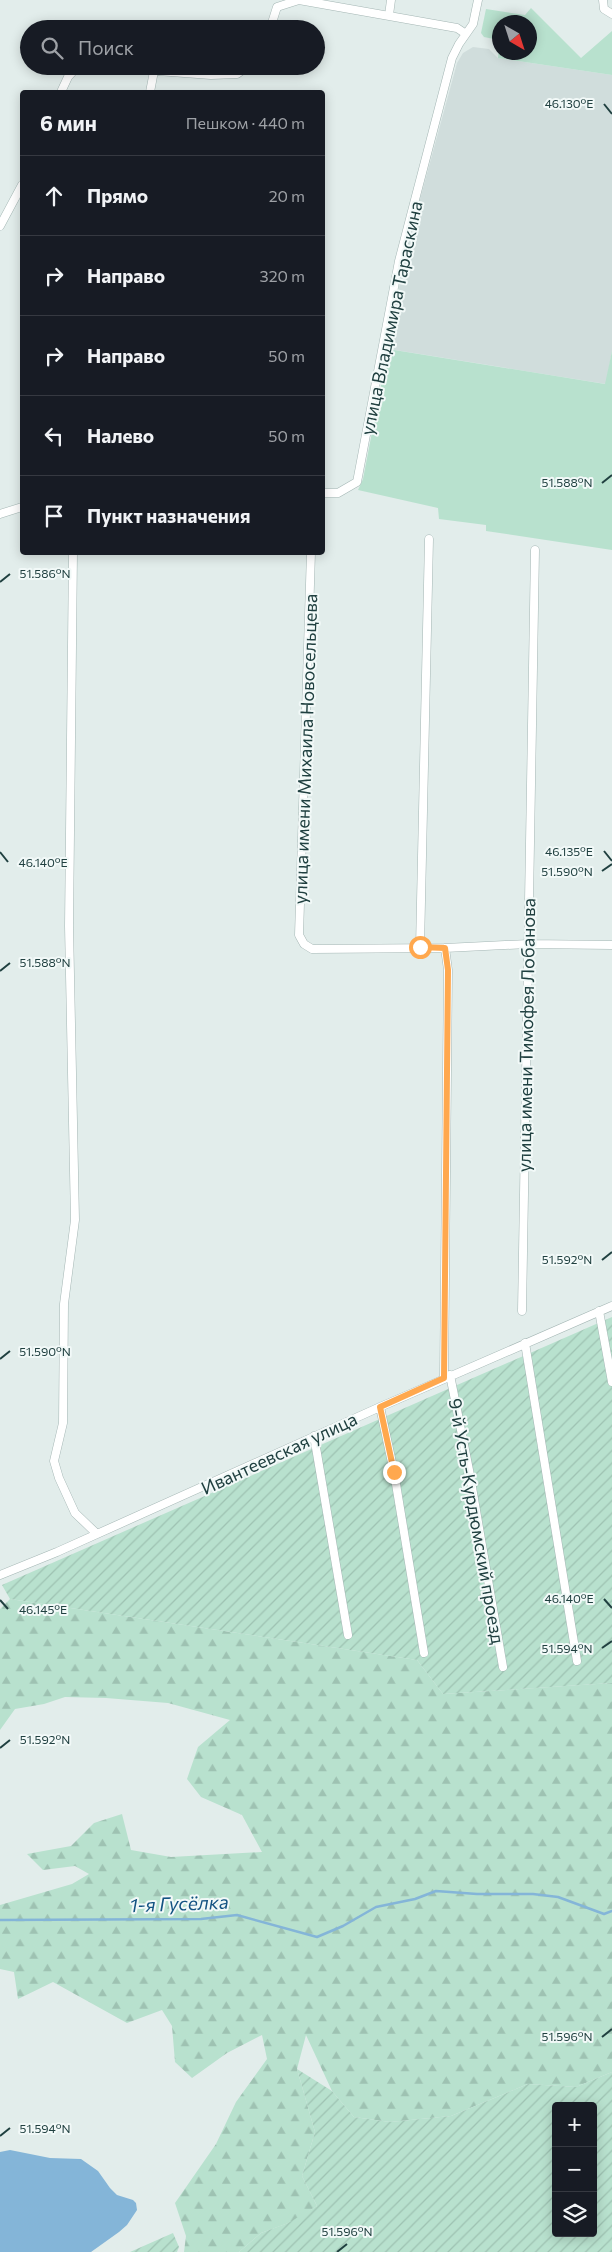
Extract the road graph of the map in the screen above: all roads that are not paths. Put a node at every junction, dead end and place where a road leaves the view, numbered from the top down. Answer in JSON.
{"nodes":[{"id":1,"x":299,"y":0,"type":"edge"},
{"id":2,"x":391,"y":0,"type":"edge"},
{"id":3,"x":478,"y":0,"type":"edge"},
{"id":4,"x":603,"y":0,"type":"edge"},
{"id":5,"x":612,"y":14,"type":"edge"},
{"id":6,"x":389,"y":15,"type":"junction"},
{"id":7,"x":273,"y":20,"type":"edge"},
{"id":8,"x":466,"y":34,"type":"junction"},
{"id":9,"x":70,"y":75,"type":"edge"},
{"id":10,"x":153,"y":75,"type":"edge"},
{"id":11,"x":62,"y":90,"type":"edge"},
{"id":12,"x":150,"y":90,"type":"edge"},
{"id":13,"x":20,"y":189,"type":"edge"},
{"id":14,"x":0,"y":226,"type":"edge"},
{"id":15,"x":325,"y":493,"type":"edge"},
{"id":16,"x":20,"y":508,"type":"edge"},
{"id":17,"x":0,"y":514,"type":"edge"},
{"id":18,"x":429,"y":539,"type":"dead end"},
{"id":19,"x":535,"y":550,"type":"dead end"},
{"id":20,"x":73,"y":555,"type":"edge"},
{"id":21,"x":311,"y":555,"type":"edge"},
{"id":22,"x":528,"y":944,"type":"junction"},
{"id":23,"x":612,"y":945,"type":"edge"},
{"id":24,"x":420,"y":947,"type":"junction"},
{"id":25,"x":445,"y":948,"type":"junction"},
{"id":26,"x":612,"y":1306,"type":"edge"},
{"id":27,"x":522,"y":1311,"type":"dead end"},
{"id":28,"x":599,"y":1311,"type":"junction"},
{"id":29,"x":525,"y":1342,"type":"junction"},
{"id":30,"x":447,"y":1377,"type":"junction"},
{"id":31,"x":612,"y":1382,"type":"edge"},
{"id":32,"x":380,"y":1407,"type":"junction"},
{"id":33,"x":314,"y":1436,"type":"junction"},
{"id":34,"x":97,"y":1534,"type":"junction"},
{"id":35,"x":0,"y":1575,"type":"edge"},
{"id":36,"x":348,"y":1636,"type":"dead end"},
{"id":37,"x":424,"y":1653,"type":"dead end"},
{"id":38,"x":577,"y":1661,"type":"dead end"},
{"id":39,"x":502,"y":1667,"type":"dead end"}],
"edges":[{"from":1,"to":6,"type":"street"},
{"from":1,"to":7,"type":"street"},
{"from":2,"to":6,"type":"street"},
{"from":3,"to":8,"type":"street","name":"улица Владимира Тараскина"},
{"from":4,"to":5,"type":"street"},
{"from":6,"to":8,"type":"street"},
{"from":8,"to":15,"type":"street","name":"улица Владимира Тараскина"},
{"from":9,"to":11,"type":"street"},
{"from":10,"to":12,"type":"street"},
{"from":13,"to":14,"type":"street"},
{"from":16,"to":17,"type":"street"},
{"from":18,"to":24,"type":"street"},
{"from":19,"to":22,"type":"street","name":"улица имени Тимофея Лобанова"},
{"from":20,"to":34,"type":"street"},
{"from":21,"to":24,"type":"street","name":"улица имени Михаила Новосельцева"},
{"from":22,"to":23,"type":"street"},
{"from":22,"to":25,"type":"street"},
{"from":22,"to":27,"type":"street","name":"улица имени Тимофея Лобанова"},
{"from":24,"to":25,"type":"street"},
{"from":25,"to":30,"type":"street","name":"9-й Усть-Курдюмский проезд"},
{"from":26,"to":28,"type":"street","name":"Ивантеевская улица"},
{"from":28,"to":29,"type":"street","name":"Ивантеевская улица"},
{"from":28,"to":31,"type":"street"},
{"from":29,"to":30,"type":"street","name":"Ивантеевская улица"},
{"from":29,"to":38,"type":"street"},
{"from":30,"to":32,"type":"street","name":"Ивантеевская улица"},
{"from":30,"to":39,"type":"street","name":"9-й Усть-Курдюмский проезд"},
{"from":32,"to":33,"type":"street","name":"Ивантеевская улица"},
{"from":32,"to":37,"type":"street"},
{"from":33,"to":34,"type":"street","name":"Ивантеевская улица"},
{"from":33,"to":36,"type":"street"},
{"from":34,"to":35,"type":"street","name":"Ивантеевская улица"}]}
